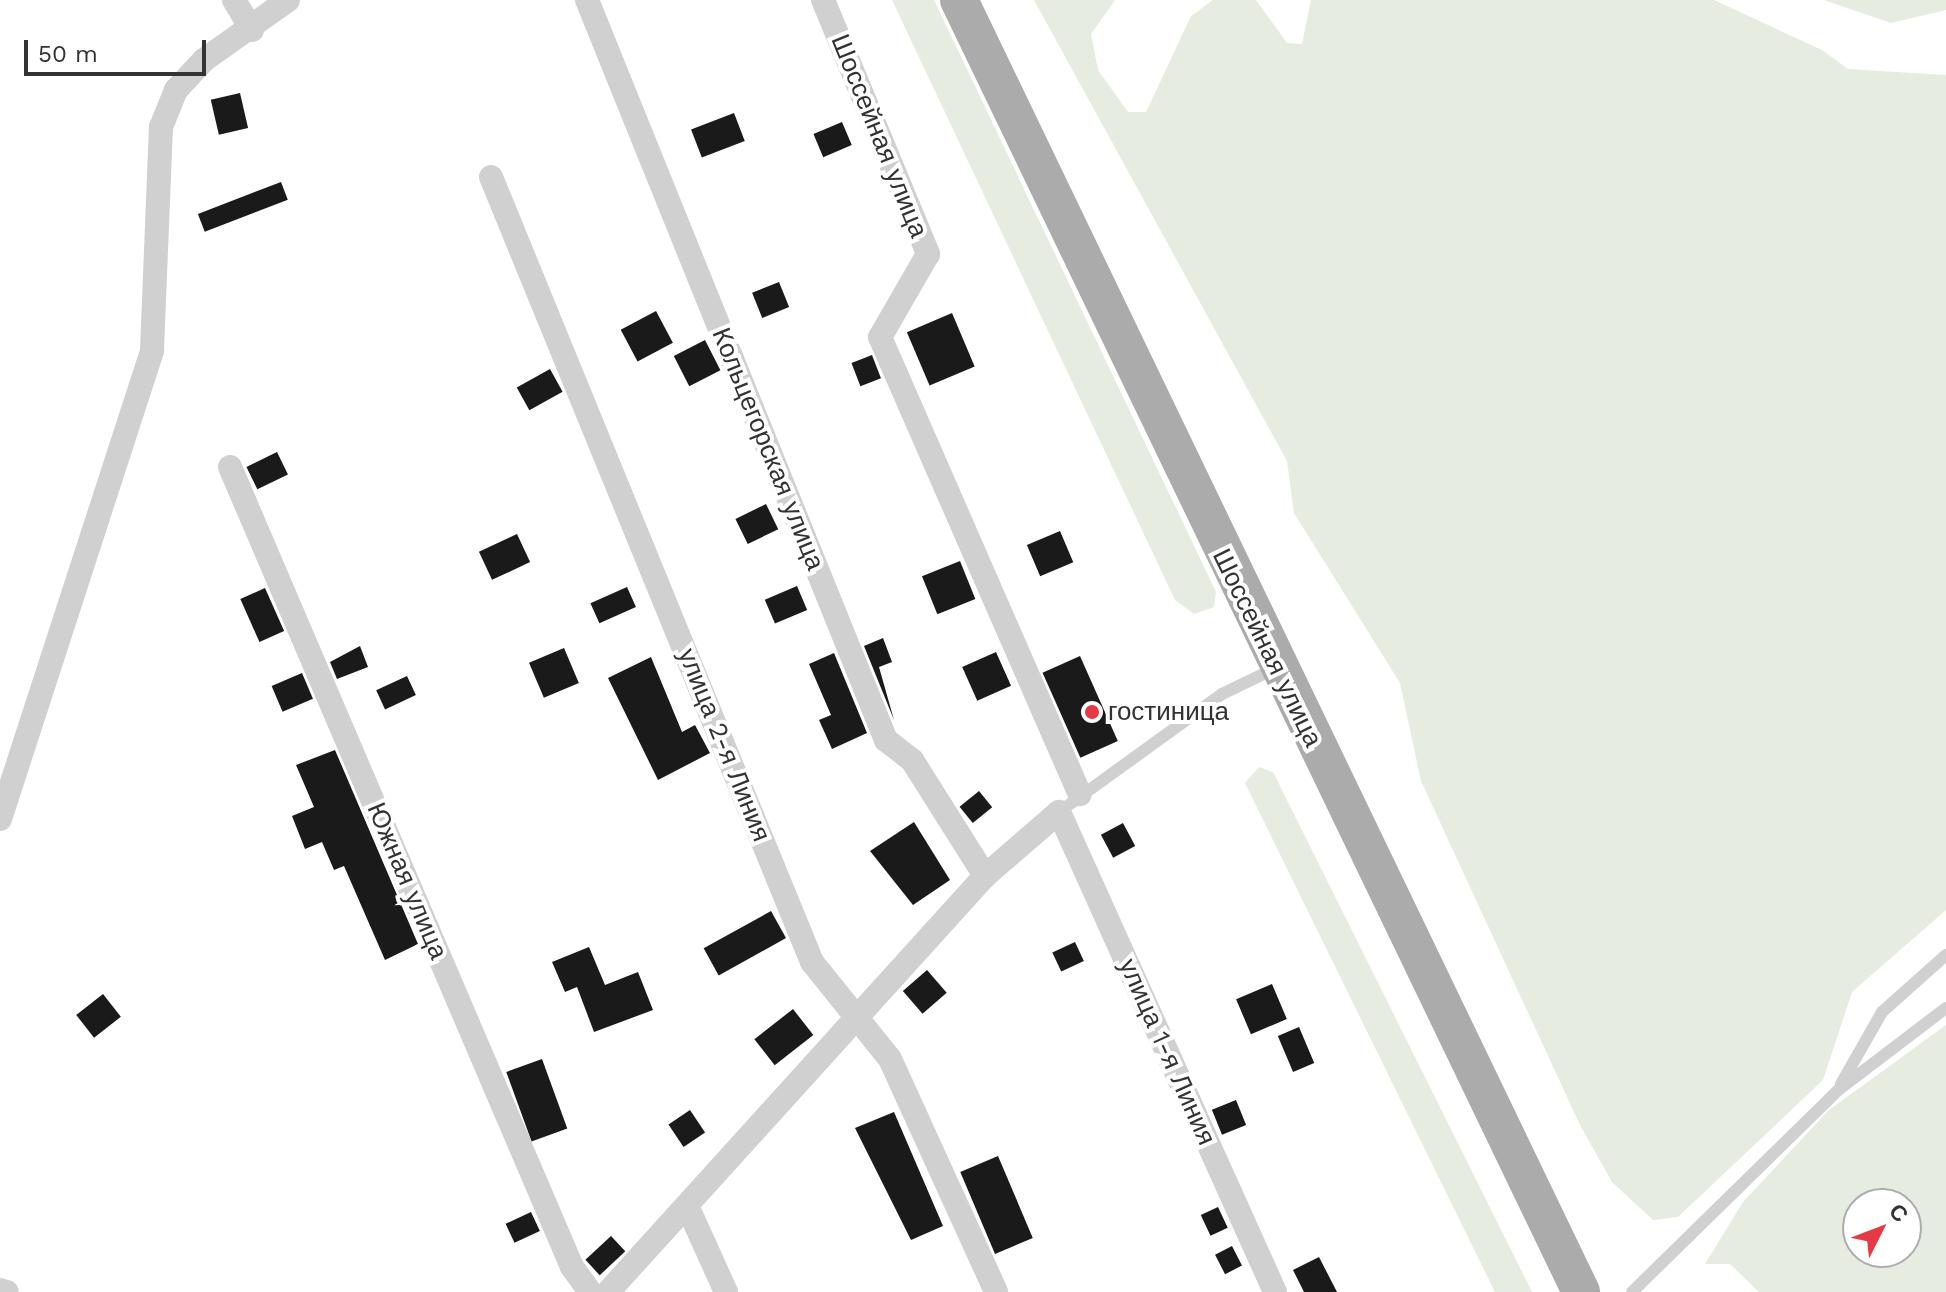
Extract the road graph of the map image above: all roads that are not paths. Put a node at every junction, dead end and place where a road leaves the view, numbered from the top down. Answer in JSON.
{"nodes":[{"id":1,"x":234,"y":0,"type":"edge"},
{"id":2,"x":288,"y":0,"type":"edge"},
{"id":3,"x":587,"y":0,"type":"edge"},
{"id":4,"x":823,"y":0,"type":"edge"},
{"id":5,"x":959,"y":0,"type":"edge"},
{"id":6,"x":252,"y":30,"type":"junction"},
{"id":7,"x":491,"y":177,"type":"dead end"},
{"id":8,"x":230,"y":467,"type":"dead end"},
{"id":9,"x":1276,"y":667,"type":"junction"},
{"id":10,"x":1080,"y":794,"type":"junction"},
{"id":11,"x":1059,"y":812,"type":"junction"},
{"id":12,"x":0,"y":819,"type":"edge"},
{"id":13,"x":985,"y":876,"type":"junction"},
{"id":14,"x":1946,"y":955,"type":"edge"},
{"id":15,"x":1946,"y":1008,"type":"edge"},
{"id":16,"x":855,"y":1018,"type":"junction"},
{"id":17,"x":1837,"y":1091,"type":"junction"},
{"id":18,"x":689,"y":1210,"type":"junction"},
{"id":19,"x":0,"y":1290,"type":"edge"},
{"id":20,"x":7,"y":1292,"type":"edge"},
{"id":21,"x":590,"y":1292,"type":"edge"},
{"id":22,"x":608,"y":1292,"type":"edge"},
{"id":23,"x":726,"y":1292,"type":"edge"},
{"id":24,"x":996,"y":1292,"type":"edge"},
{"id":25,"x":1275,"y":1292,"type":"edge"},
{"id":26,"x":1581,"y":1292,"type":"edge"},
{"id":27,"x":1632,"y":1292,"type":"edge"}],
"edges":[{"from":1,"to":6,"type":"street"},
{"from":2,"to":6,"type":"street"},
{"from":3,"to":13,"type":"street","name":"Кольцегорская улица"},
{"from":4,"to":10,"type":"street","name":"Шоссейная улица"},
{"from":5,"to":9,"type":"main road","name":"Шоссейная улица"},
{"from":6,"to":12,"type":"street"},
{"from":7,"to":16,"type":"street","name":"улица 2-я Линия"},
{"from":8,"to":21,"type":"street","name":"Южная улица"},
{"from":9,"to":10,"type":"lane"},
{"from":9,"to":26,"type":"main road","name":"Шоссейная улица"},
{"from":10,"to":11,"type":"lane"},
{"from":11,"to":13,"type":"street"},
{"from":11,"to":25,"type":"street","name":"улица 1-я Линия"},
{"from":13,"to":16,"type":"street"},
{"from":14,"to":17,"type":"lane"},
{"from":15,"to":17,"type":"lane"},
{"from":16,"to":18,"type":"street"},
{"from":16,"to":24,"type":"street","name":"улица 2-я Линия"},
{"from":17,"to":27,"type":"lane"},
{"from":18,"to":22,"type":"street"},
{"from":18,"to":23,"type":"street"},
{"from":19,"to":20,"type":"street"}]}
